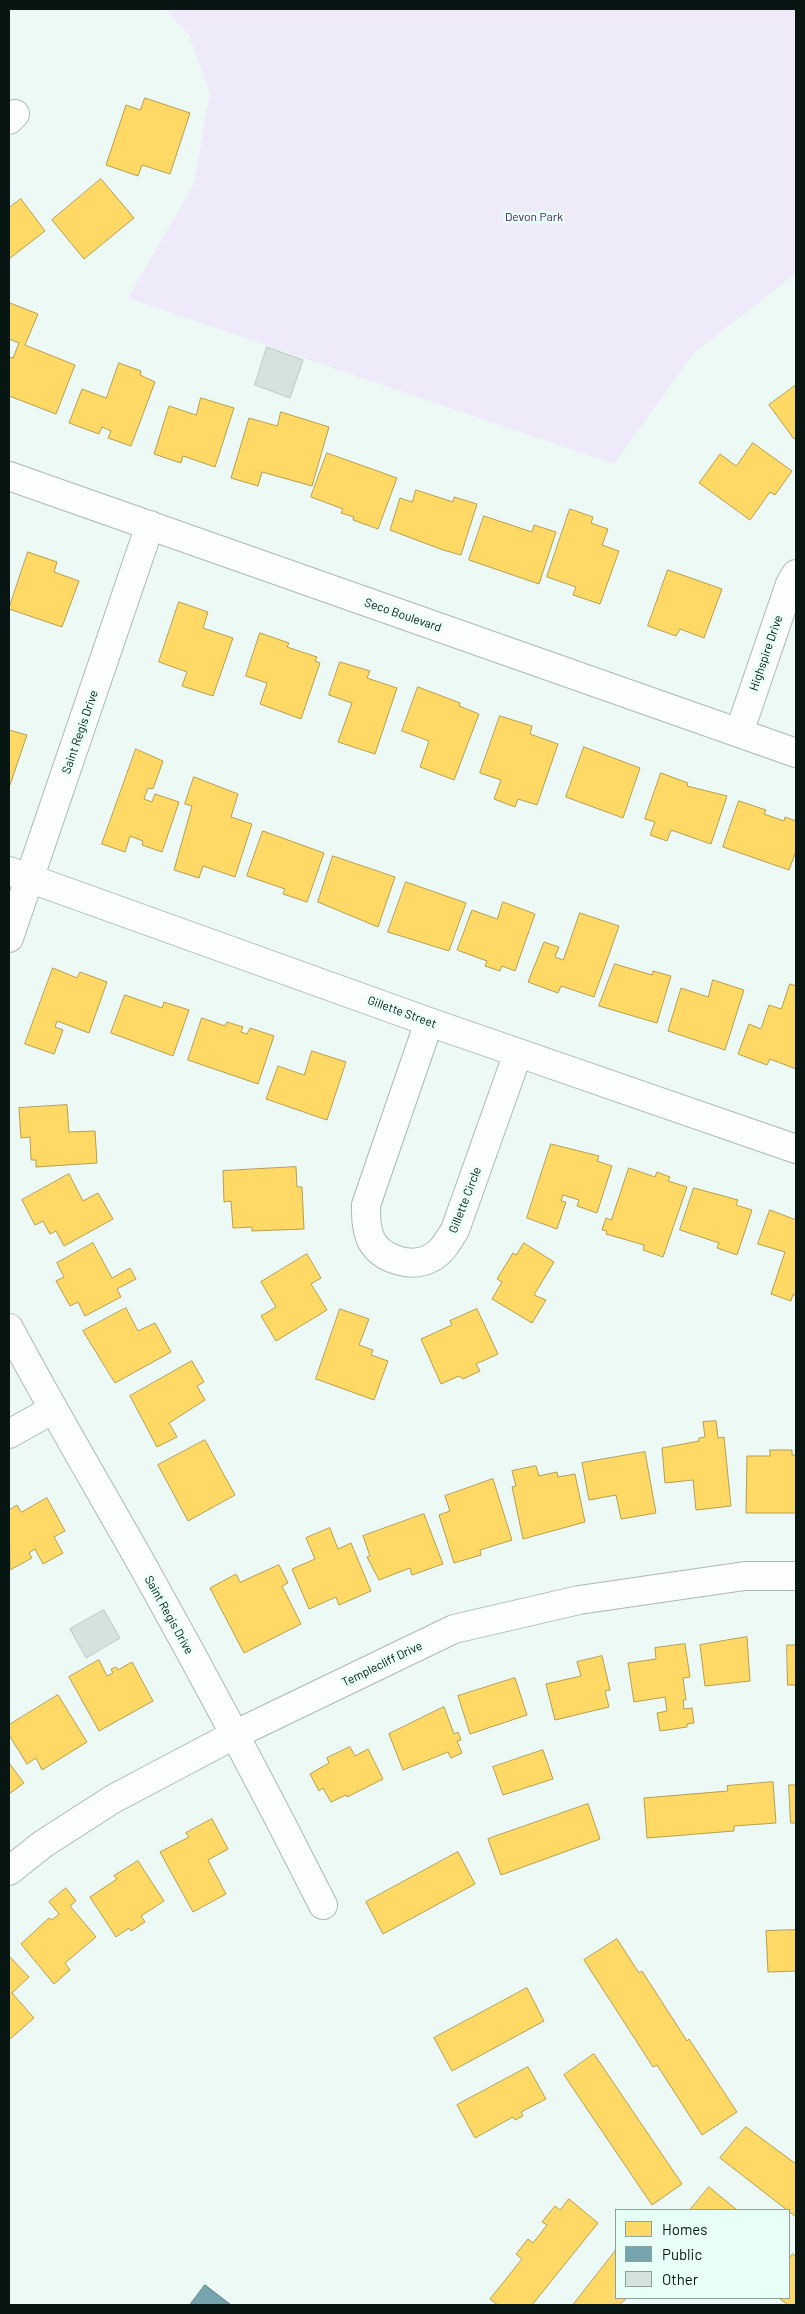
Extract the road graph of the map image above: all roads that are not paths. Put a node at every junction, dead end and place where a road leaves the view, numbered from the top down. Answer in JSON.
{"nodes":[{"id":1,"x":9,"y":476,"type":"edge"},
{"id":2,"x":150,"y":526,"type":"junction"},
{"id":3,"x":796,"y":574,"type":"edge"},
{"id":4,"x":739,"y":733,"type":"junction"},
{"id":5,"x":796,"y":754,"type":"edge"},
{"id":6,"x":19,"y":875,"type":"edge"},
{"id":7,"x":9,"y":938,"type":"edge"},
{"id":8,"x":429,"y":1022,"type":"junction"},
{"id":9,"x":518,"y":1053,"type":"junction"},
{"id":10,"x":796,"y":1149,"type":"edge"},
{"id":11,"x":9,"y":1328,"type":"edge"},
{"id":12,"x":52,"y":1410,"type":"junction"},
{"id":13,"x":9,"y":1434,"type":"edge"},
{"id":14,"x":796,"y":1576,"type":"edge"},
{"id":15,"x":234,"y":1734,"type":"junction"},
{"id":16,"x":9,"y":1871,"type":"edge"},
{"id":17,"x":323,"y":1905,"type":"dead end"}],
"edges":[{"from":1,"to":2,"type":"street","name":"Seco Boulevard"},
{"from":2,"to":4,"type":"street","name":"Seco Boulevard"},
{"from":2,"to":6,"type":"street","name":"Saint Regis Drive"},
{"from":3,"to":4,"type":"street","name":"Highspire Drive"},
{"from":4,"to":5,"type":"street","name":"Seco Boulevard"},
{"from":6,"to":7,"type":"street","name":"Saint Regis Drive"},
{"from":6,"to":8,"type":"street","name":"Gillette Street"},
{"from":8,"to":9,"type":"street","name":"Gillette Street"},
{"from":8,"to":9,"type":"street","name":"Gillette Circle"},
{"from":9,"to":10,"type":"street","name":"Gillette Street"},
{"from":11,"to":12,"type":"street","name":"Saint Regis Drive"},
{"from":12,"to":13,"type":"street"},
{"from":12,"to":15,"type":"street","name":"Saint Regis Drive"},
{"from":14,"to":15,"type":"street","name":"Templecliff Drive"},
{"from":15,"to":16,"type":"street","name":"Templecliff Drive"},
{"from":15,"to":17,"type":"street","name":"Saint Regis Drive"}]}
